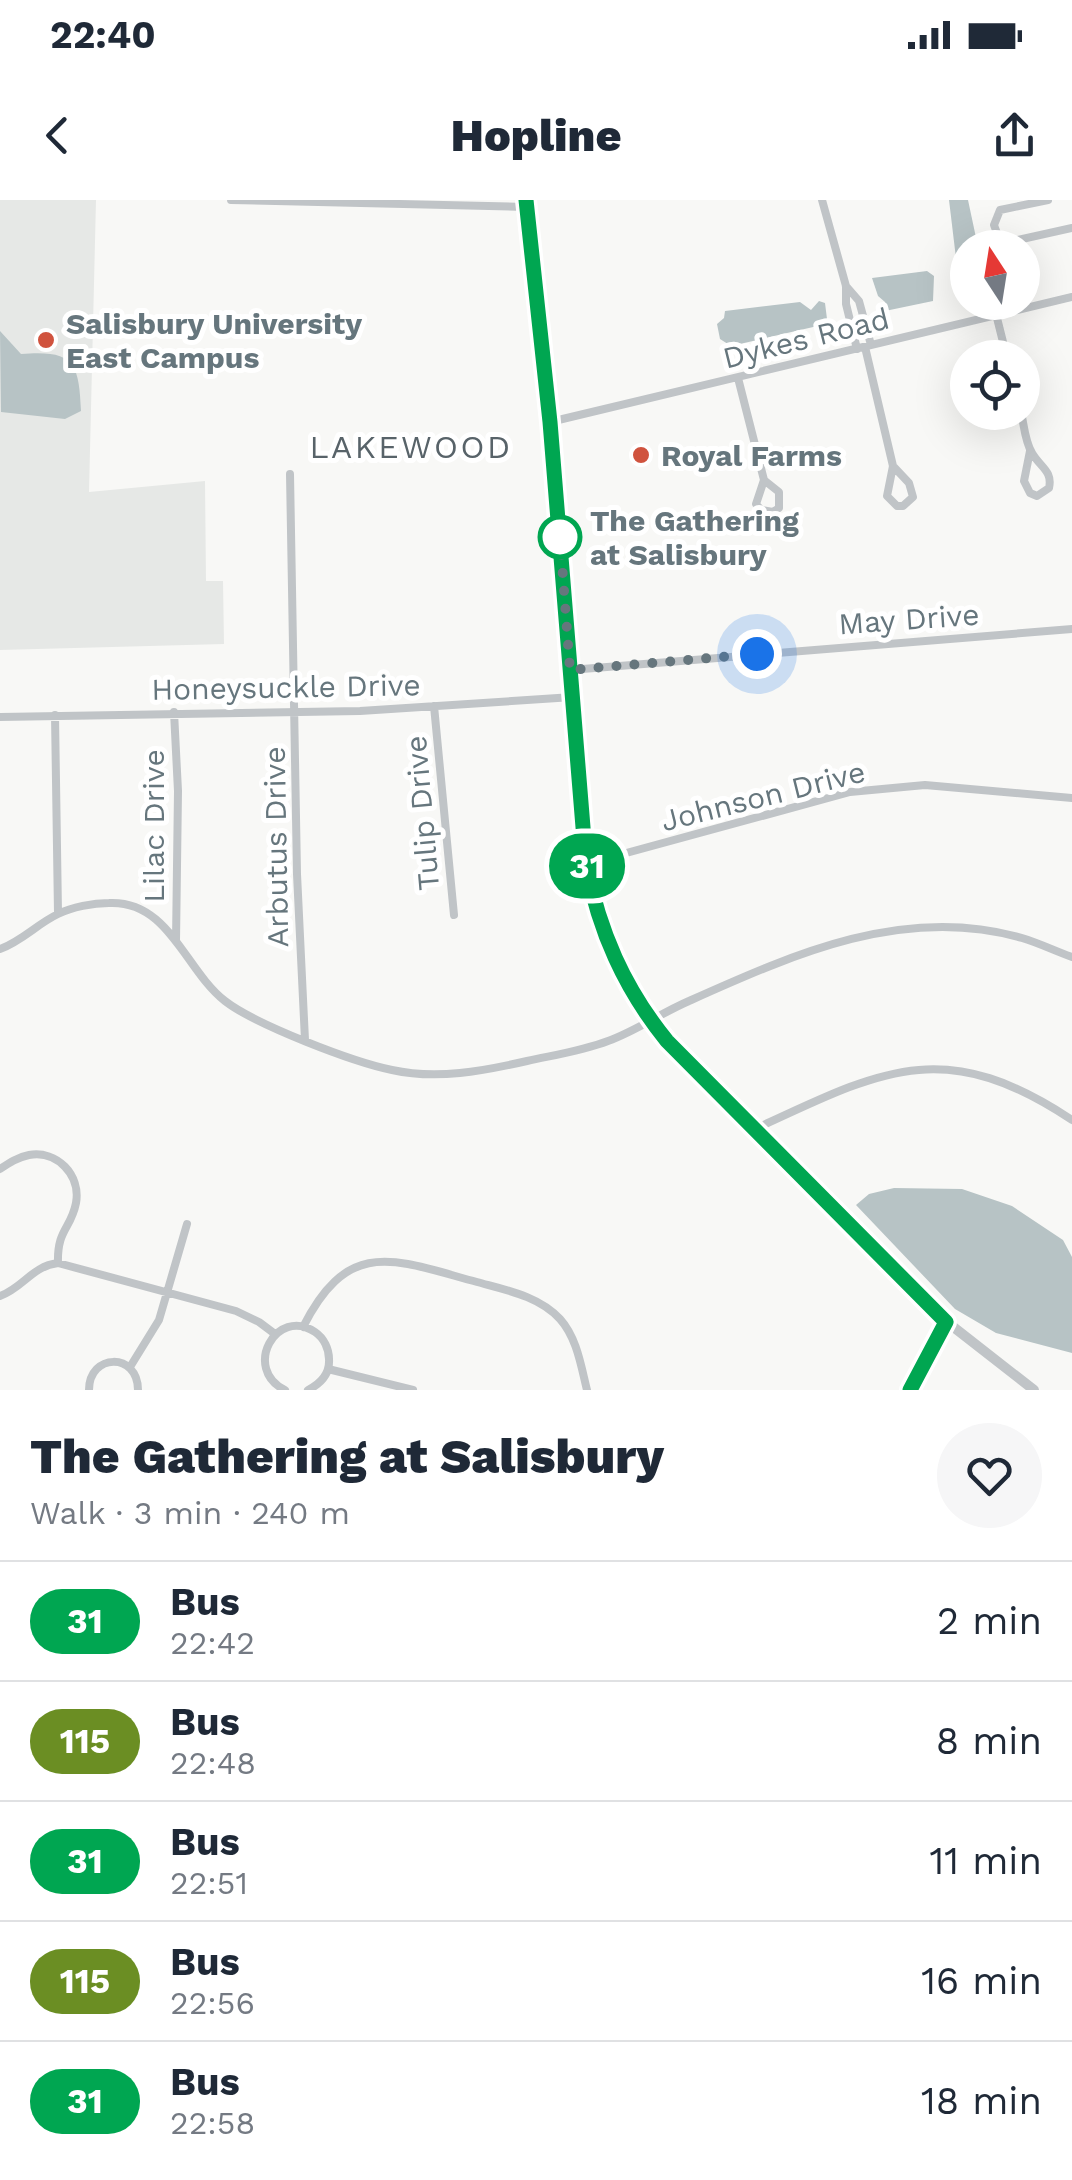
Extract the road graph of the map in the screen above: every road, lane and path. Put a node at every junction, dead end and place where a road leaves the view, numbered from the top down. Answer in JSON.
{"nodes":[{"id":1,"x":231,"y":200,"type":"edge"},
{"id":2,"x":822,"y":200,"type":"edge"},
{"id":3,"x":1048,"y":200,"type":"edge"},
{"id":4,"x":526,"y":203,"type":"edge"},
{"id":5,"x":1072,"y":228,"type":"edge"},
{"id":6,"x":846,"y":286,"type":"junction"},
{"id":7,"x":1072,"y":297,"type":"edge"},
{"id":8,"x":1040,"y":304,"type":"edge"},
{"id":9,"x":972,"y":320,"type":"edge"},
{"id":10,"x":864,"y":347,"type":"junction"},
{"id":11,"x":738,"y":378,"type":"junction"},
{"id":12,"x":550,"y":422,"type":"junction"},
{"id":13,"x":1025,"y":430,"type":"edge"},
{"id":14,"x":1030,"y":451,"type":"junction"},
{"id":15,"x":893,"y":466,"type":"junction"},
{"id":16,"x":290,"y":474,"type":"dead end"},
{"id":17,"x":764,"y":480,"type":"dead end"},
{"id":18,"x":1072,"y":629,"type":"edge"},
{"id":19,"x":570,"y":670,"type":"junction"},
{"id":20,"x":573,"y":697,"type":"junction"},
{"id":21,"x":434,"y":706,"type":"junction"},
{"id":22,"x":296,"y":710,"type":"junction"},
{"id":23,"x":174,"y":712,"type":"junction"},
{"id":24,"x":56,"y":715,"type":"junction"},
{"id":25,"x":0,"y":717,"type":"edge"},
{"id":26,"x":1072,"y":798,"type":"edge"},
{"id":27,"x":586,"y":864,"type":"junction"},
{"id":28,"x":58,"y":914,"type":"junction"},
{"id":29,"x":454,"y":914,"type":"dead end"},
{"id":30,"x":176,"y":941,"type":"junction"},
{"id":31,"x":0,"y":950,"type":"edge"},
{"id":32,"x":1072,"y":956,"type":"edge"},
{"id":33,"x":650,"y":1019,"type":"junction"},
{"id":34,"x":305,"y":1040,"type":"junction"},
{"id":35,"x":1072,"y":1120,"type":"edge"},
{"id":36,"x":753,"y":1130,"type":"junction"},
{"id":37,"x":0,"y":1169,"type":"edge"},
{"id":38,"x":187,"y":1224,"type":"dead end"},
{"id":39,"x":58,"y":1264,"type":"junction"},
{"id":40,"x":168,"y":1293,"type":"junction"},
{"id":41,"x":0,"y":1296,"type":"edge"},
{"id":42,"x":946,"y":1322,"type":"junction"},
{"id":43,"x":303,"y":1327,"type":"junction"},
{"id":44,"x":275,"y":1334,"type":"junction"},
{"id":45,"x":130,"y":1367,"type":"junction"},
{"id":46,"x":328,"y":1369,"type":"junction"},
{"id":47,"x":280,"y":1389,"type":"edge"},
{"id":48,"x":89,"y":1390,"type":"edge"},
{"id":49,"x":138,"y":1390,"type":"edge"},
{"id":50,"x":308,"y":1390,"type":"edge"},
{"id":51,"x":413,"y":1390,"type":"edge"},
{"id":52,"x":587,"y":1390,"type":"edge"},
{"id":53,"x":910,"y":1390,"type":"edge"},
{"id":54,"x":1034,"y":1390,"type":"edge"}],
"edges":[{"from":1,"to":4,"type":"street"},
{"from":2,"to":6,"type":"street"},
{"from":3,"to":5,"type":"street"},
{"from":4,"to":12,"type":"street"},
{"from":6,"to":10,"type":"street"},
{"from":6,"to":10,"type":"street"},
{"from":7,"to":8,"type":"street","name":"Dykes Road"},
{"from":9,"to":10,"type":"street","name":"Dykes Road"},
{"from":10,"to":11,"type":"street","name":"Dykes Road"},
{"from":10,"to":15,"type":"street"},
{"from":11,"to":12,"type":"street","name":"Dykes Road"},
{"from":11,"to":17,"type":"street"},
{"from":12,"to":19,"type":"street"},
{"from":13,"to":14,"type":"street"},
{"from":14,"to":14,"type":"street"},
{"from":15,"to":15,"type":"street"},
{"from":16,"to":22,"type":"street","name":"Arbutus Drive"},
{"from":18,"to":19,"type":"street","name":"May Drive"},
{"from":19,"to":20,"type":"street"},
{"from":20,"to":21,"type":"street","name":"Honeysuckle Drive"},
{"from":20,"to":27,"type":"street"},
{"from":21,"to":22,"type":"street","name":"Honeysuckle Drive"},
{"from":21,"to":29,"type":"street","name":"Tulip Drive"},
{"from":22,"to":23,"type":"street","name":"Honeysuckle Drive"},
{"from":22,"to":34,"type":"street","name":"Arbutus Drive"},
{"from":23,"to":24,"type":"street","name":"Honeysuckle Drive"},
{"from":23,"to":30,"type":"street","name":"Lilac Drive"},
{"from":24,"to":25,"type":"street","name":"Honeysuckle Drive"},
{"from":24,"to":28,"type":"street"},
{"from":26,"to":27,"type":"street","name":"Johnson Drive"},
{"from":27,"to":33,"type":"street"},
{"from":28,"to":30,"type":"street"},
{"from":28,"to":31,"type":"street"},
{"from":30,"to":34,"type":"street"},
{"from":32,"to":33,"type":"street"},
{"from":33,"to":34,"type":"street"},
{"from":33,"to":36,"type":"street"},
{"from":35,"to":36,"type":"street"},
{"from":36,"to":42,"type":"street"},
{"from":37,"to":39,"type":"street"},
{"from":38,"to":40,"type":"street"},
{"from":39,"to":40,"type":"street"},
{"from":39,"to":41,"type":"street"},
{"from":40,"to":44,"type":"street"},
{"from":40,"to":45,"type":"street"},
{"from":42,"to":53,"type":"street"},
{"from":42,"to":54,"type":"street"},
{"from":43,"to":44,"type":"street"},
{"from":43,"to":46,"type":"street"},
{"from":43,"to":52,"type":"street"},
{"from":44,"to":47,"type":"street"},
{"from":45,"to":48,"type":"street"},
{"from":45,"to":49,"type":"street"},
{"from":46,"to":50,"type":"street"},
{"from":46,"to":51,"type":"street"}]}
